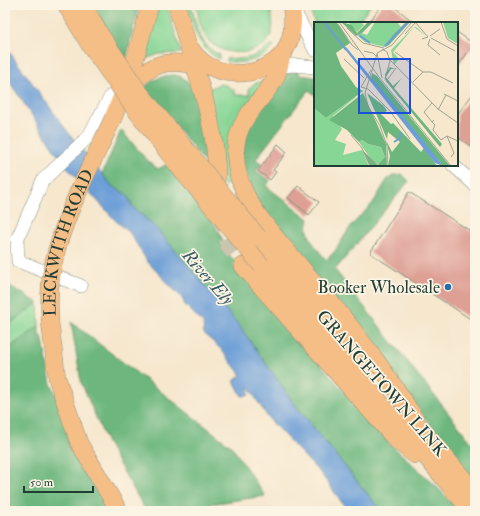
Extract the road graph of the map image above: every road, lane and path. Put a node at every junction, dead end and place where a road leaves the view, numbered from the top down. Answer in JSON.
{"nodes":[{"id":1,"x":66,"y":5,"type":"edge"},
{"id":2,"x":83,"y":5,"type":"edge"},
{"id":3,"x":150,"y":5,"type":"edge"},
{"id":4,"x":177,"y":5,"type":"edge"},
{"id":5,"x":291,"y":5,"type":"edge"},
{"id":6,"x":94,"y":38,"type":"junction"},
{"id":7,"x":314,"y":48,"type":"edge"},
{"id":8,"x":281,"y":60,"type":"junction"},
{"id":9,"x":203,"y":66,"type":"junction"},
{"id":10,"x":314,"y":66,"type":"edge"},
{"id":11,"x":123,"y":96,"type":"junction"},
{"id":12,"x":454,"y":166,"type":"edge"},
{"id":13,"x":217,"y":177,"type":"dead end"},
{"id":14,"x":475,"y":185,"type":"edge"},
{"id":15,"x":243,"y":266,"type":"tunnel mouth"},
{"id":16,"x":81,"y":286,"type":"dead end"},
{"id":17,"x":419,"y":426,"type":"junction"},
{"id":18,"x":445,"y":480,"type":"junction"},
{"id":19,"x":475,"y":492,"type":"edge"},
{"id":20,"x":119,"y":511,"type":"edge"},
{"id":21,"x":471,"y":511,"type":"edge"}],
"edges":[{"from":1,"to":6,"type":"main road"},
{"from":2,"to":6,"type":"main road"},
{"from":3,"to":11,"type":"main road","name":"LECKWITH ROAD"},
{"from":4,"to":9,"type":"main road"},
{"from":5,"to":7,"type":"street"},
{"from":5,"to":8,"type":"main road"},
{"from":6,"to":17,"type":"main road","name":"GRANGETOWN LINK","bridge":true},
{"from":6,"to":18,"type":"main road","name":"GRANGETOWN LINK","bridge":true},
{"from":8,"to":9,"type":"main road","name":"LECKWITH ROAD"},
{"from":8,"to":10,"type":"street"},
{"from":8,"to":17,"type":"main road"},
{"from":9,"to":11,"type":"main road","name":"LECKWITH ROAD"},
{"from":9,"to":13,"type":"main road"},
{"from":11,"to":16,"type":"street"},
{"from":11,"to":20,"type":"main road","name":"LECKWITH ROAD","bridge":true},
{"from":12,"to":14,"type":"street"},
{"from":15,"to":18,"type":"main road"},
{"from":17,"to":19,"type":"main road","name":"GRANGETOWN LINK"},
{"from":18,"to":21,"type":"main road","name":"GRANGETOWN LINK"}]}
